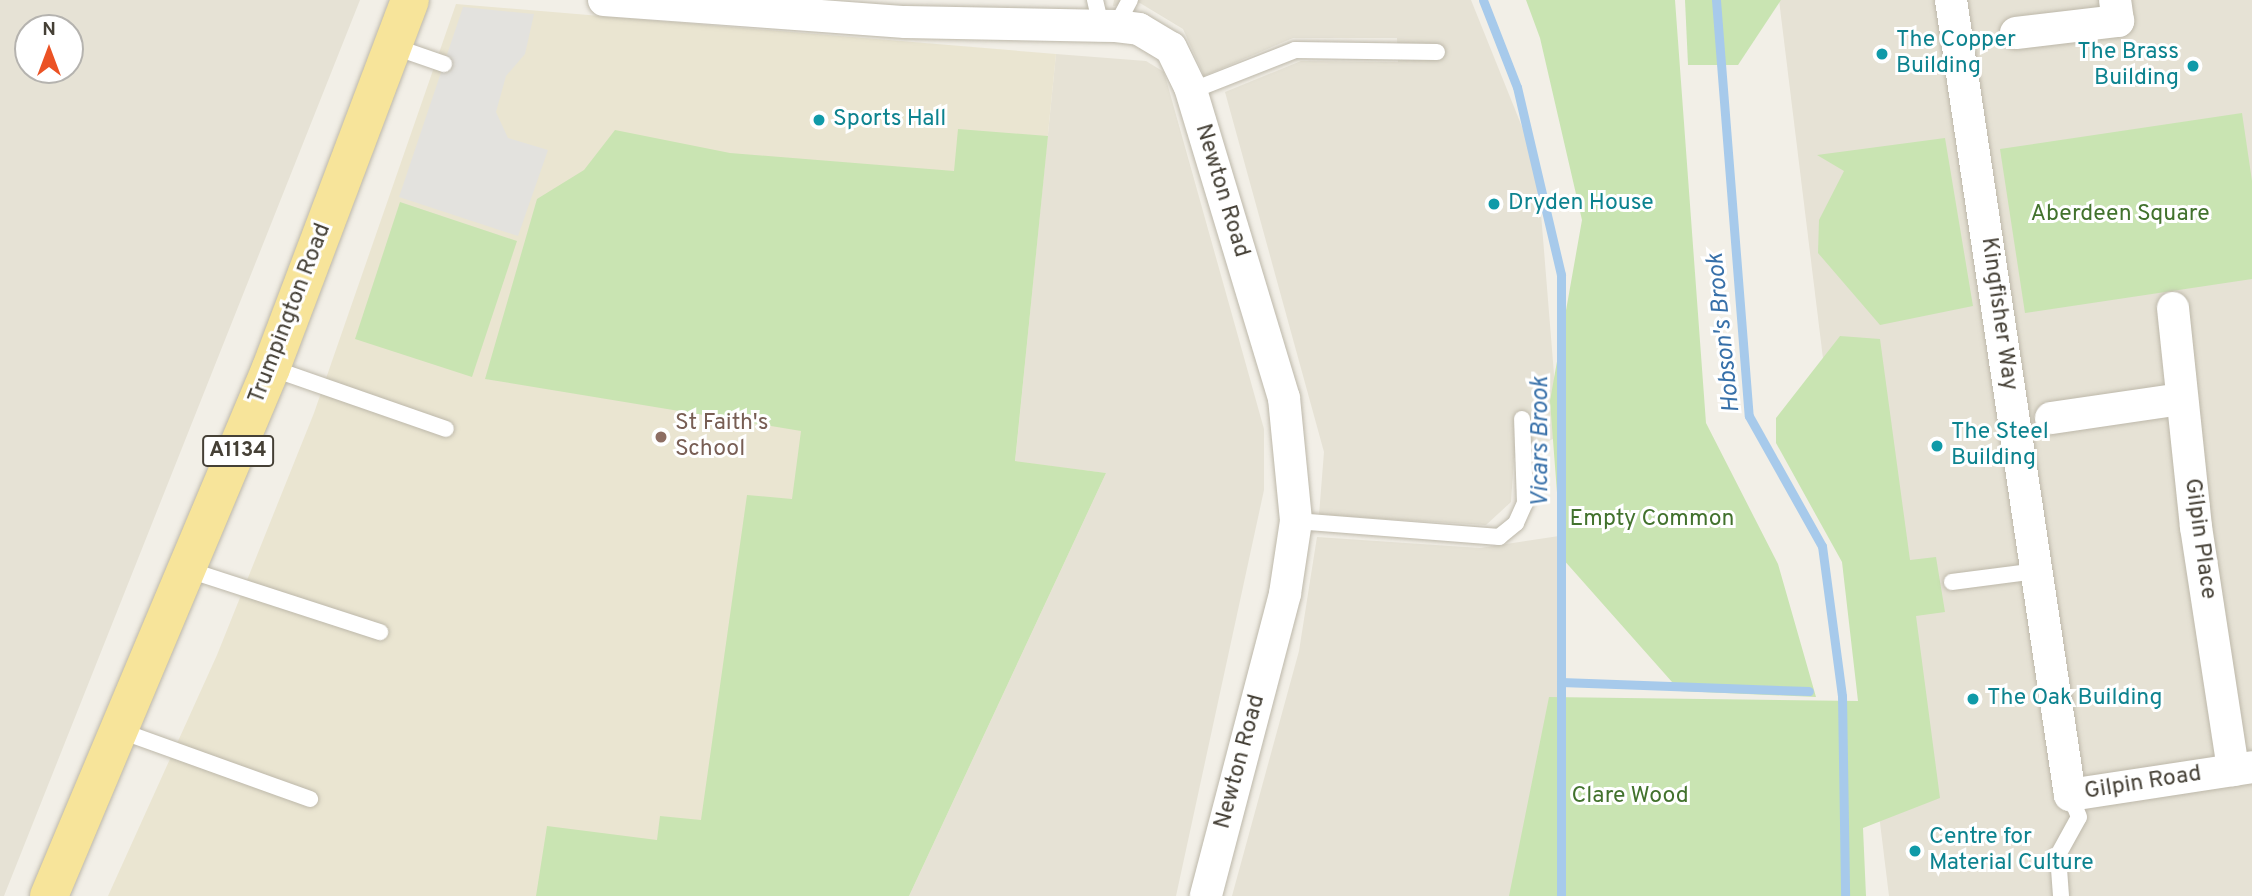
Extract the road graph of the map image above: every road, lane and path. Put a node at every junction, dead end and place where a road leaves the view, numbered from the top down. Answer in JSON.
{"nodes":[{"id":1,"x":410,"y":0,"type":"edge"},
{"id":2,"x":604,"y":0,"type":"edge"},
{"id":3,"x":1951,"y":0,"type":"edge"},
{"id":4,"x":2115,"y":0,"type":"edge"},
{"id":5,"x":1111,"y":13,"type":"edge"},
{"id":6,"x":2016,"y":33,"type":"dead end"},
{"id":7,"x":392,"y":46,"type":"junction"},
{"id":8,"x":1437,"y":52,"type":"dead end"},
{"id":9,"x":444,"y":64,"type":"dead end"},
{"id":10,"x":1191,"y":91,"type":"junction"},
{"id":11,"x":2173,"y":308,"type":"dead end"},
{"id":12,"x":271,"y":368,"type":"junction"},
{"id":13,"x":2181,"y":400,"type":"junction"},
{"id":14,"x":2051,"y":418,"type":"dead end"},
{"id":15,"x":1522,"y":419,"type":"dead end"},
{"id":16,"x":446,"y":429,"type":"dead end"},
{"id":17,"x":1296,"y":521,"type":"junction"},
{"id":18,"x":190,"y":570,"type":"junction"},
{"id":19,"x":2037,"y":571,"type":"junction"},
{"id":20,"x":1952,"y":582,"type":"dead end"},
{"id":21,"x":380,"y":632,"type":"dead end"},
{"id":22,"x":121,"y":731,"type":"junction"},
{"id":23,"x":2243,"y":769,"type":"edge"},
{"id":24,"x":2070,"y":795,"type":"junction"},
{"id":25,"x":310,"y":799,"type":"dead end"},
{"id":26,"x":49,"y":896,"type":"edge"},
{"id":27,"x":1206,"y":896,"type":"edge"},
{"id":28,"x":2062,"y":896,"type":"edge"}],
"edges":[{"from":1,"to":7,"type":"main road","name":"Trumpington Road","number":"A1134"},
{"from":2,"to":5,"type":"street","name":"Newton Road"},
{"from":3,"to":19,"type":"street","name":"Kingfisher Way"},
{"from":4,"to":6,"type":"street"},
{"from":5,"to":10,"type":"street","name":"Newton Road"},
{"from":7,"to":9,"type":"lane"},
{"from":7,"to":12,"type":"main road","name":"Trumpington Road","number":"A1134"},
{"from":8,"to":10,"type":"lane"},
{"from":10,"to":17,"type":"street","name":"Newton Road"},
{"from":11,"to":13,"type":"street","name":"Gilpin Place"},
{"from":12,"to":16,"type":"lane"},
{"from":12,"to":18,"type":"main road","name":"Trumpington Road","number":"A1134"},
{"from":13,"to":14,"type":"street"},
{"from":13,"to":23,"type":"street","name":"Gilpin Place"},
{"from":15,"to":17,"type":"lane"},
{"from":17,"to":27,"type":"street","name":"Newton Road"},
{"from":18,"to":21,"type":"lane"},
{"from":18,"to":22,"type":"main road","name":"Trumpington Road","number":"A1134"},
{"from":19,"to":20,"type":"lane"},
{"from":19,"to":24,"type":"street","name":"Kingfisher Way"},
{"from":22,"to":25,"type":"lane"},
{"from":22,"to":26,"type":"main road","name":"Trumpington Road","number":"A1134"},
{"from":23,"to":24,"type":"street","name":"Gilpin Road"},
{"from":24,"to":28,"type":"lane","name":"Gilpin Road"}]}
